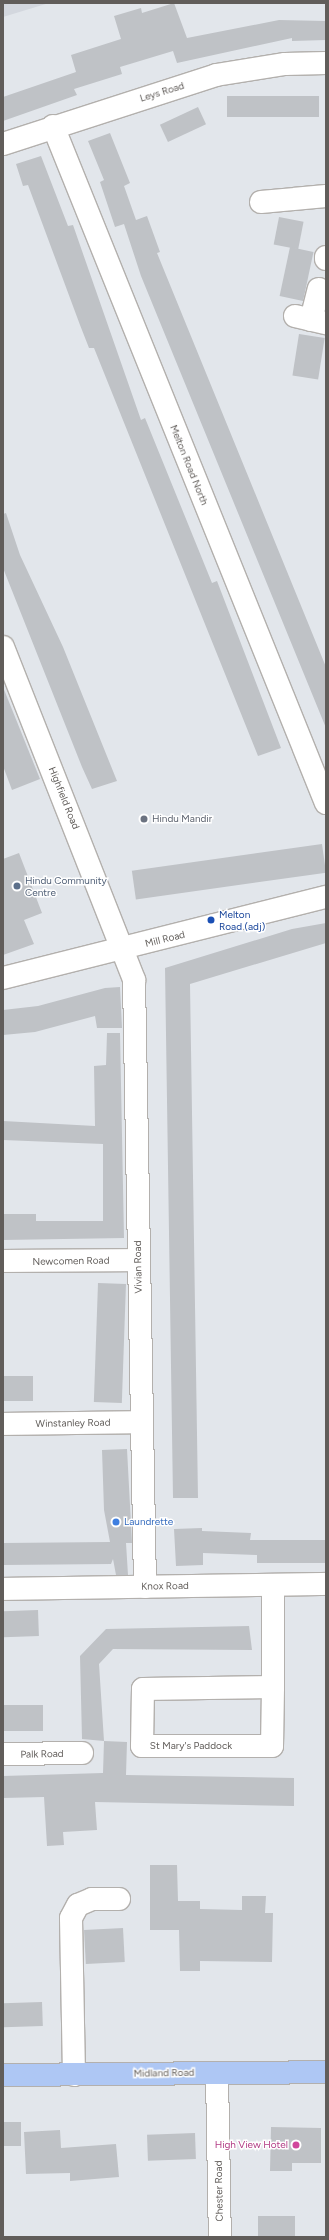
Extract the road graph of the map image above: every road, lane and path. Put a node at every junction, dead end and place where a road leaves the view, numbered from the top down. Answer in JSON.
{"nodes":[{"id":1,"x":326,"y":64,"type":"edge"},
{"id":2,"x":53,"y":126,"type":"junction"},
{"id":3,"x":3,"y":144,"type":"edge"},
{"id":4,"x":326,"y":196,"type":"edge"},
{"id":5,"x":261,"y":202,"type":"dead end"},
{"id":6,"x":319,"y":289,"type":"dead end"},
{"id":7,"x":311,"y":319,"type":"edge"},
{"id":8,"x":3,"y":647,"type":"edge"},
{"id":9,"x":326,"y":803,"type":"edge"},
{"id":10,"x":326,"y":897,"type":"edge"},
{"id":11,"x":124,"y":949,"type":"junction"},
{"id":12,"x":3,"y":978,"type":"edge"},
{"id":13,"x":138,"y":1260,"type":"junction"},
{"id":14,"x":3,"y":1261,"type":"edge"},
{"id":15,"x":142,"y":1422,"type":"junction"},
{"id":16,"x":3,"y":1424,"type":"edge"},
{"id":17,"x":326,"y":1584,"type":"edge"},
{"id":18,"x":273,"y":1585,"type":"junction"},
{"id":19,"x":145,"y":1587,"type":"junction"},
{"id":20,"x":3,"y":1588,"type":"edge"},
{"id":21,"x":273,"y":1687,"type":"junction"},
{"id":22,"x":82,"y":1753,"type":"dead end"},
{"id":23,"x":3,"y":1754,"type":"edge"},
{"id":24,"x":119,"y":1899,"type":"dead end"},
{"id":25,"x":326,"y":2072,"type":"edge"},
{"id":26,"x":217,"y":2073,"type":"junction"},
{"id":27,"x":74,"y":2074,"type":"junction"},
{"id":28,"x":3,"y":2075,"type":"edge"},
{"id":29,"x":220,"y":2237,"type":"edge"}],
"edges":[{"from":1,"to":2,"type":"street","name":"Leys Road"},
{"from":2,"to":3,"type":"street","name":"Leys Road"},
{"from":2,"to":9,"type":"street","name":"Melton Road North"},
{"from":4,"to":5,"type":"street"},
{"from":6,"to":7,"type":"street"},
{"from":8,"to":11,"type":"street","name":"Highfield Road"},
{"from":10,"to":11,"type":"street","name":"Mill Road"},
{"from":11,"to":12,"type":"street","name":"Mill Road"},
{"from":11,"to":13,"type":"street","name":"Vivian Road"},
{"from":13,"to":14,"type":"street","name":"Newcomen Road"},
{"from":13,"to":15,"type":"street","name":"Vivian Road"},
{"from":15,"to":16,"type":"street","name":"Winstanley Road"},
{"from":15,"to":19,"type":"street","name":"Vivian Road"},
{"from":17,"to":18,"type":"street","name":"Knox Road"},
{"from":18,"to":19,"type":"street","name":"Knox Road"},
{"from":18,"to":21,"type":"street","name":"St Mary's Paddock"},
{"from":19,"to":20,"type":"street","name":"Knox Road"},
{"from":21,"to":21,"type":"street","name":"St Mary's Paddock"},
{"from":22,"to":23,"type":"street","name":"Palk Road"},
{"from":24,"to":27,"type":"street"},
{"from":25,"to":26,"type":"main road","name":"Midland Road"},
{"from":26,"to":27,"type":"main road","name":"Midland Road"},
{"from":26,"to":29,"type":"street","name":"Chester Road"},
{"from":27,"to":28,"type":"main road","name":"Midland Road"}]}
